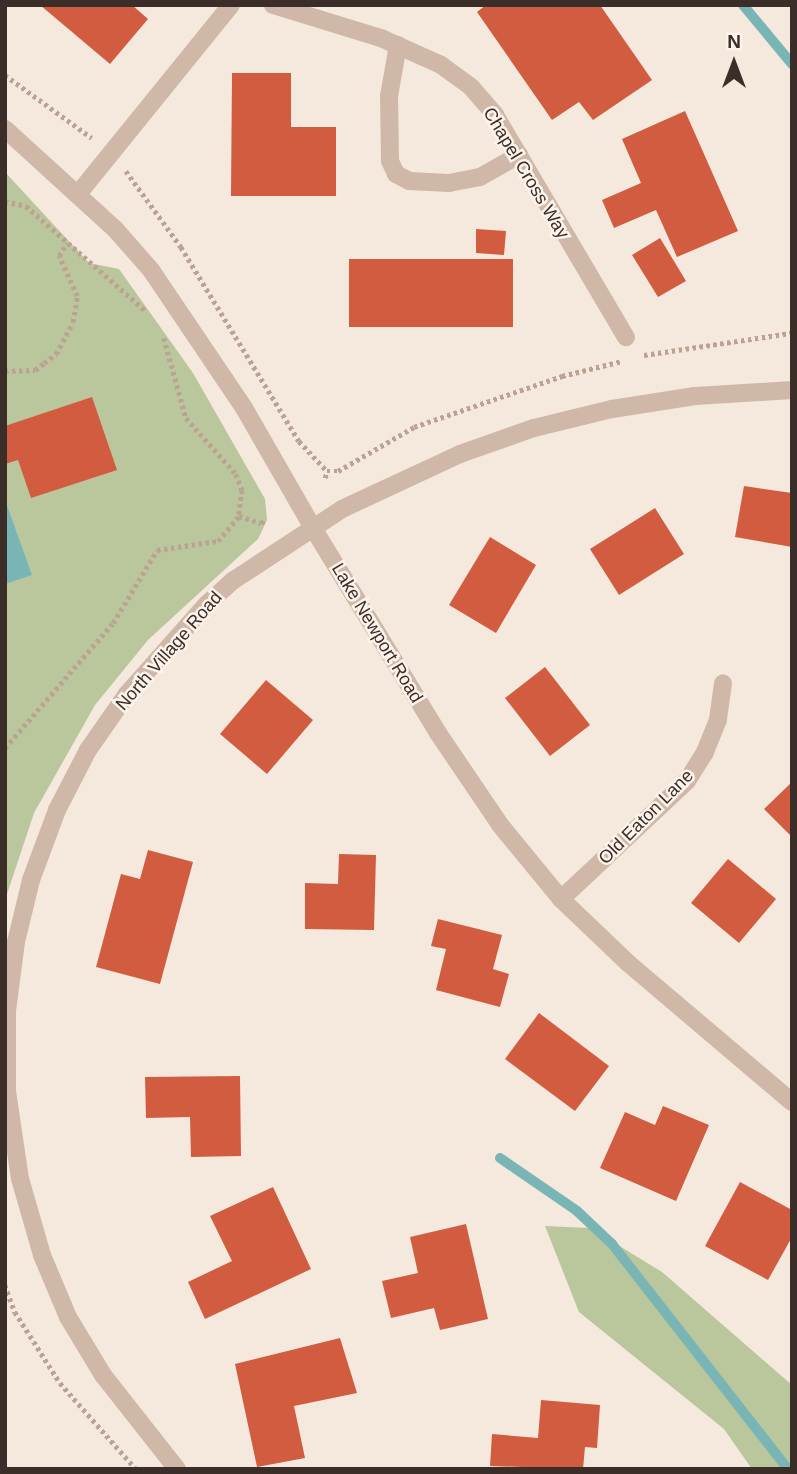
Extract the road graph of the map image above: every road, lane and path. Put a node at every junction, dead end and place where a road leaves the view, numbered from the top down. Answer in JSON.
{"nodes":[{"id":1,"x":231,"y":5,"type":"edge"},
{"id":2,"x":273,"y":5,"type":"edge"},
{"id":3,"x":398,"y":45,"type":"junction"},
{"id":4,"x":5,"y":129,"type":"edge"},
{"id":5,"x":519,"y":155,"type":"junction"},
{"id":6,"x":78,"y":194,"type":"junction"},
{"id":7,"x":5,"y":201,"type":"edge"},
{"id":8,"x":67,"y":243,"type":"junction"},
{"id":9,"x":149,"y":315,"type":"dead end"},
{"id":10,"x":160,"y":330,"type":"dead end"},
{"id":11,"x":792,"y":333,"type":"edge"},
{"id":12,"x":626,"y":337,"type":"dead end"},
{"id":13,"x":639,"y":357,"type":"dead end"},
{"id":14,"x":626,"y":360,"type":"dead end"},
{"id":15,"x":5,"y":371,"type":"edge"},
{"id":16,"x":792,"y":390,"type":"edge"},
{"id":17,"x":325,"y":478,"type":"dead end"},
{"id":18,"x":239,"y":516,"type":"junction"},
{"id":19,"x":266,"y":520,"type":"dead end"},
{"id":20,"x":313,"y":528,"type":"junction"},
{"id":21,"x":723,"y":683,"type":"dead end"},
{"id":22,"x":5,"y":748,"type":"edge"},
{"id":23,"x":561,"y":899,"type":"junction"},
{"id":24,"x":792,"y":1102,"type":"edge"},
{"id":25,"x":13,"y":1180,"type":"edge"},
{"id":26,"x":5,"y":1285,"type":"edge"},
{"id":27,"x":136,"y":1469,"type":"edge"},
{"id":28,"x":177,"y":1469,"type":"edge"}],
"edges":[{"from":1,"to":6,"type":"street"},
{"from":2,"to":3,"type":"street","name":"Chapel Cross Way"},
{"from":3,"to":5,"type":"street","name":"Chapel Cross Way"},
{"from":3,"to":5,"type":"street"},
{"from":4,"to":6,"type":"street","name":"Lake Newport Road"},
{"from":5,"to":12,"type":"street","name":"Chapel Cross Way"},
{"from":6,"to":20,"type":"street","name":"Lake Newport Road"},
{"from":7,"to":8,"type":"path"},
{"from":8,"to":9,"type":"path"},
{"from":8,"to":15,"type":"path"},
{"from":10,"to":18,"type":"path"},
{"from":11,"to":13,"type":"path"},
{"from":14,"to":17,"type":"path"},
{"from":16,"to":20,"type":"street","name":"North Village Road"},
{"from":18,"to":19,"type":"path"},
{"from":18,"to":22,"type":"path"},
{"from":20,"to":23,"type":"street","name":"Lake Newport Road"},
{"from":20,"to":25,"type":"street","name":"North Village Road"},
{"from":21,"to":23,"type":"street","name":"Old Eaton Lane"},
{"from":23,"to":24,"type":"street","name":"Lake Newport Road"},
{"from":25,"to":28,"type":"street","name":"North Village Road"},
{"from":26,"to":27,"type":"path"}]}
